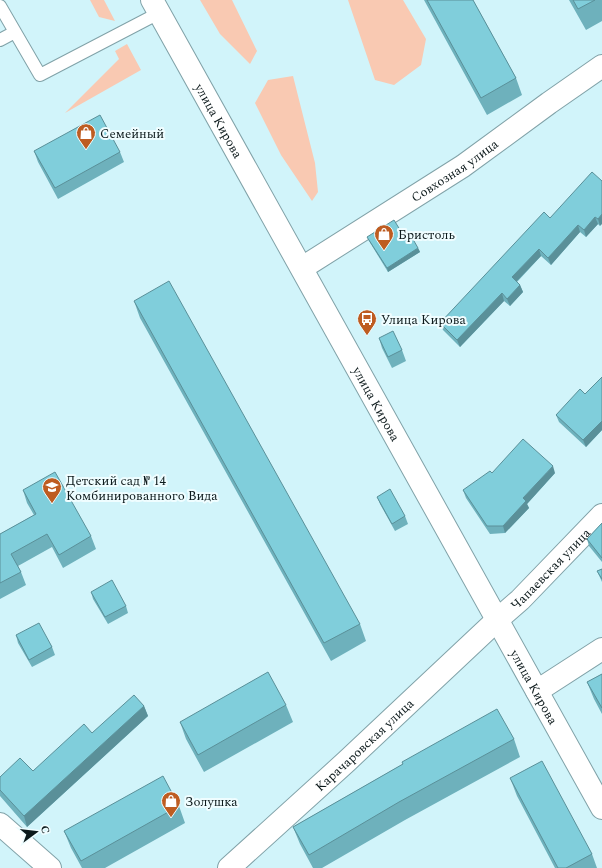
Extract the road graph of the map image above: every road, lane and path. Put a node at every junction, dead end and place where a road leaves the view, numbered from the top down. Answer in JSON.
{"nodes":[{"id":1,"x":0,"y":6,"type":"edge"},
{"id":2,"x":155,"y":6,"type":"edge"},
{"id":3,"x":15,"y":32,"type":"junction"},
{"id":4,"x":0,"y":40,"type":"edge"},
{"id":5,"x":602,"y":66,"type":"edge"},
{"id":6,"x":302,"y":268,"type":"junction"},
{"id":7,"x":602,"y":515,"type":"edge"},
{"id":8,"x":497,"y":620,"type":"junction"},
{"id":9,"x":602,"y":649,"type":"edge"},
{"id":10,"x":537,"y":691,"type":"junction"},
{"id":11,"x":602,"y":808,"type":"edge"},
{"id":12,"x":0,"y":824,"type":"edge"},
{"id":13,"x":50,"y":868,"type":"edge"},
{"id":14,"x":229,"y":868,"type":"edge"}],
"edges":[{"from":1,"to":3,"type":"lane"},
{"from":2,"to":3,"type":"lane"},
{"from":2,"to":6,"type":"street","name":"улица Кирова"},
{"from":3,"to":4,"type":"lane"},
{"from":5,"to":6,"type":"street","name":"Совхозная улица"},
{"from":6,"to":8,"type":"street","name":"улица Кирова"},
{"from":7,"to":8,"type":"street","name":"Чапаевская улица"},
{"from":8,"to":10,"type":"street","name":"улица Кирова"},
{"from":8,"to":14,"type":"street","name":"Карачаровская улица"},
{"from":9,"to":10,"type":"street"},
{"from":10,"to":11,"type":"street","name":"улица Кирова"},
{"from":12,"to":13,"type":"street"}]}
